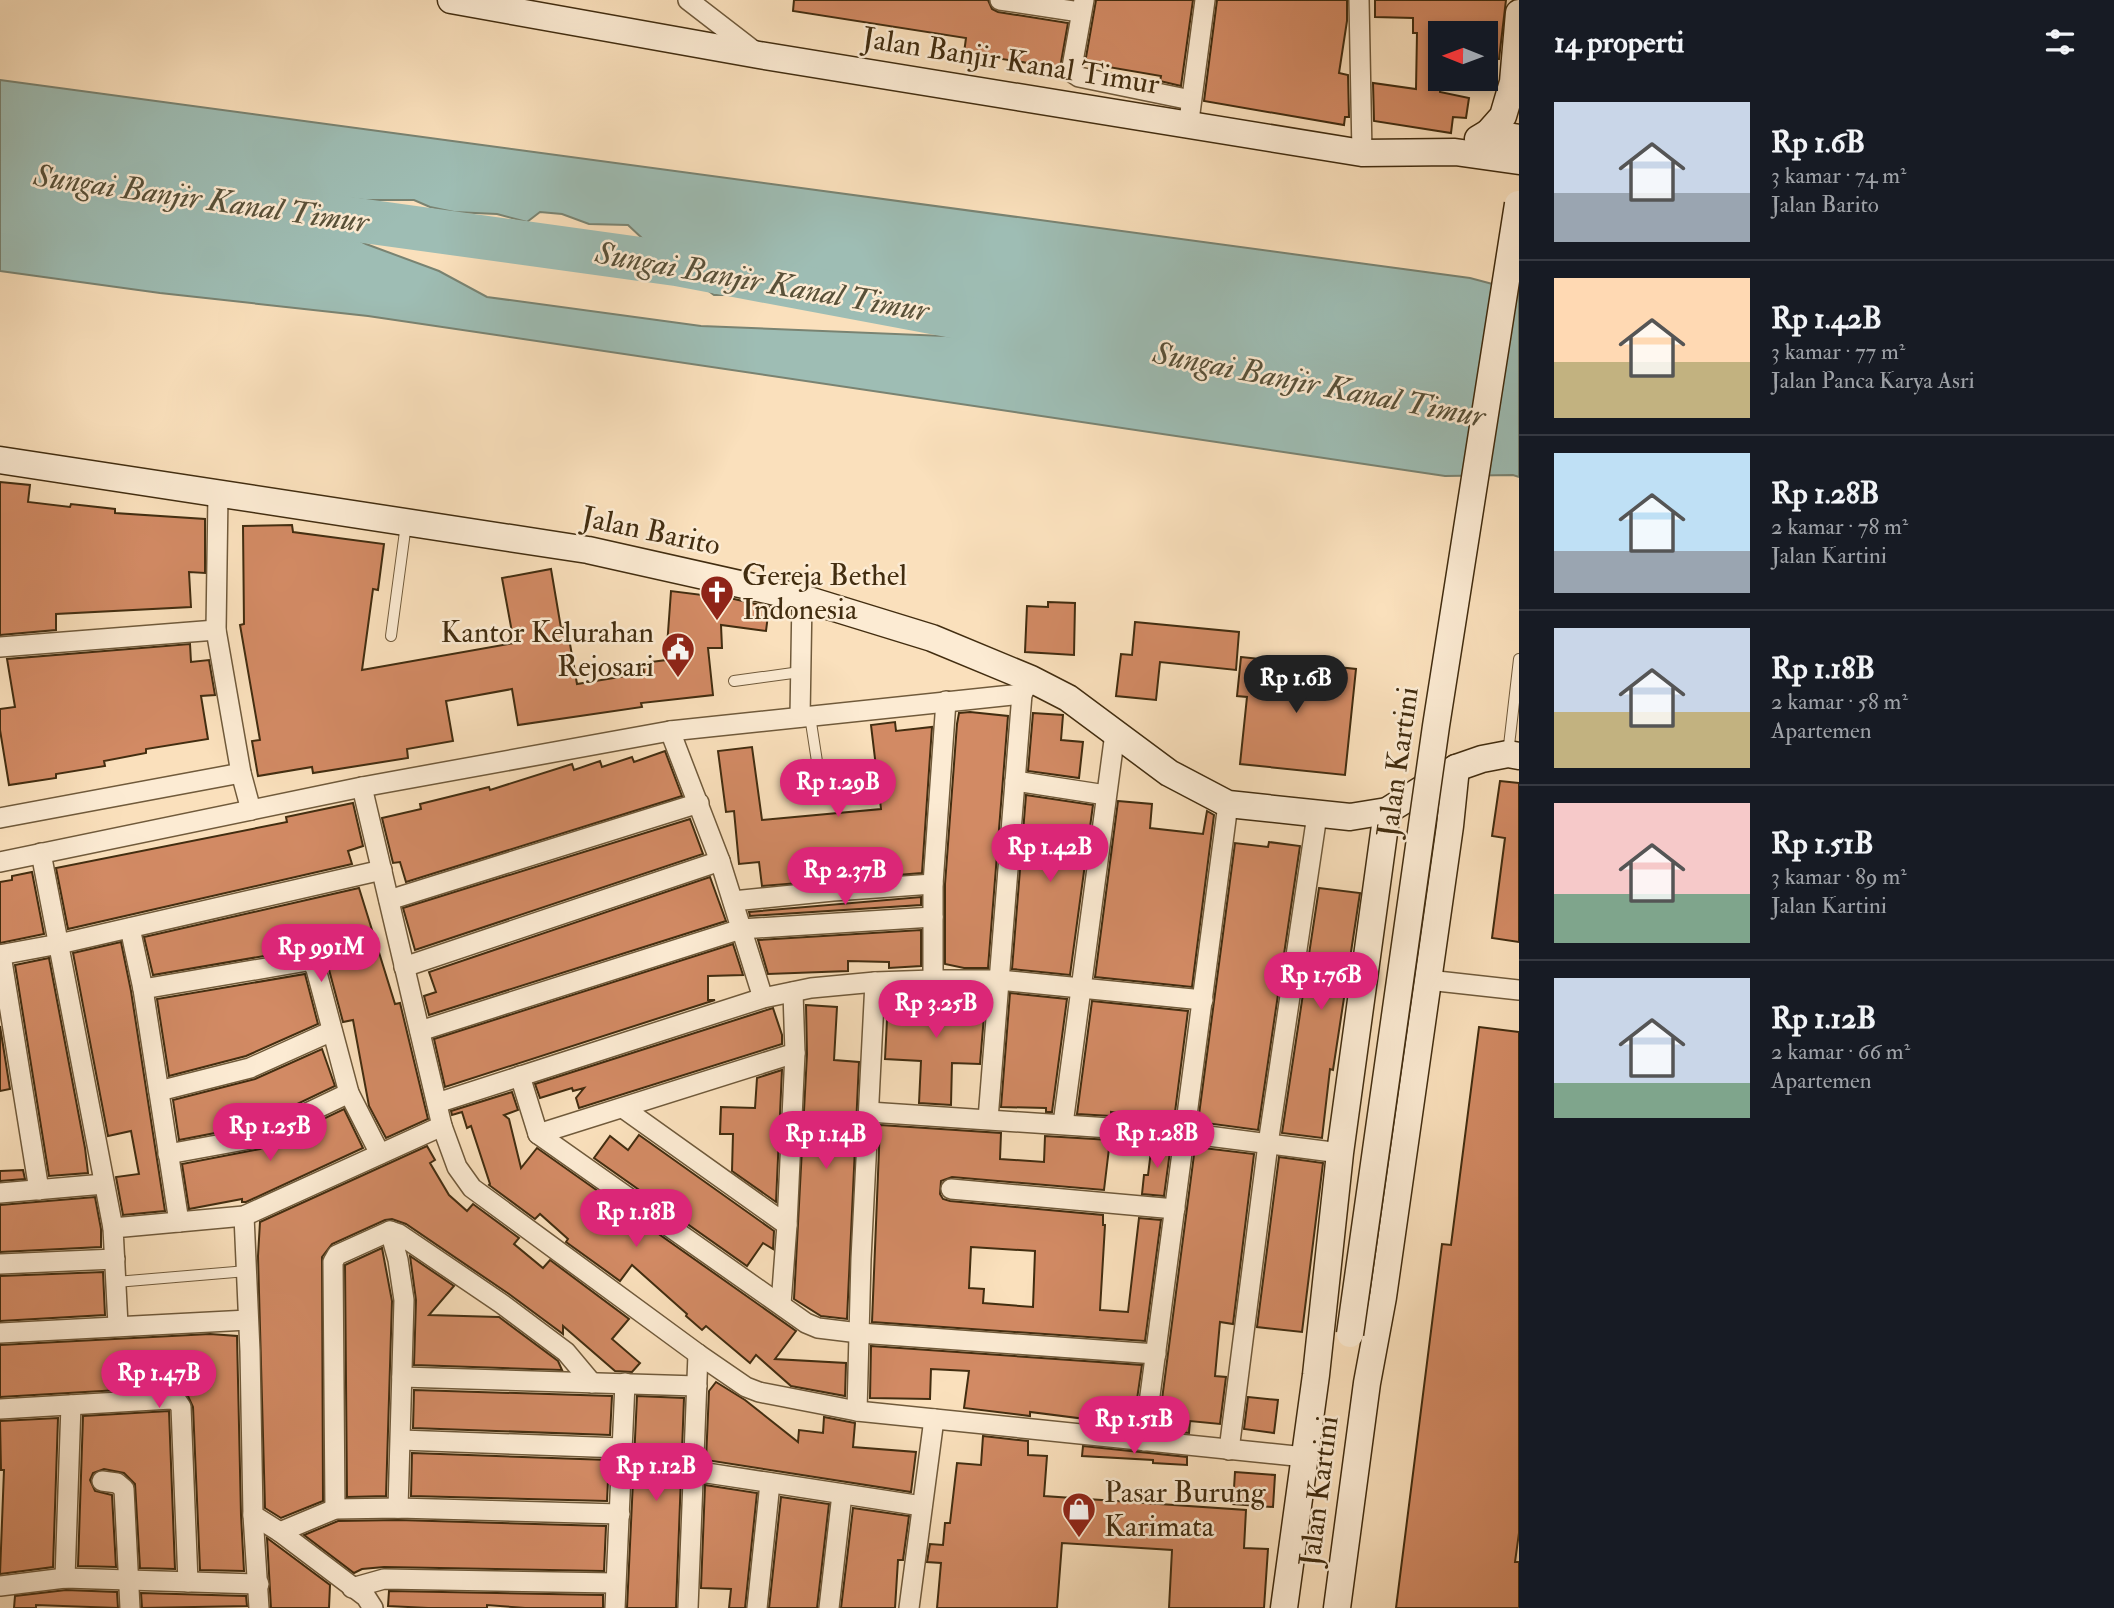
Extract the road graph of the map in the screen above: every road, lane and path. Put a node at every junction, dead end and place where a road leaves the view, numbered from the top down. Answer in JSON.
{"nodes":[{"id":1,"x":451,"y":0,"type":"edge"},
{"id":2,"x":688,"y":0,"type":"edge"},
{"id":3,"x":1000,"y":0,"type":"edge"},
{"id":4,"x":1205,"y":0,"type":"edge"},
{"id":5,"x":1359,"y":0,"type":"edge"},
{"id":6,"x":1082,"y":6,"type":"edge"},
{"id":7,"x":1519,"y":13,"type":"edge"},
{"id":8,"x":759,"y":55,"type":"junction"},
{"id":9,"x":1190,"y":112,"type":"junction"},
{"id":10,"x":1488,"y":133,"type":"junction"},
{"id":11,"x":1519,"y":138,"type":"edge"},
{"id":12,"x":1455,"y":152,"type":"junction"},
{"id":13,"x":1362,"y":153,"type":"junction"},
{"id":14,"x":1519,"y":161,"type":"edge"},
{"id":15,"x":1519,"y":196,"type":"edge"},
{"id":16,"x":0,"y":460,"type":"edge"},
{"id":17,"x":218,"y":494,"type":"junction"},
{"id":18,"x":406,"y":523,"type":"junction"},
{"id":19,"x":802,"y":598,"type":"junction"},
{"id":20,"x":216,"y":630,"type":"junction"},
{"id":21,"x":0,"y":635,"type":"edge"},
{"id":22,"x":391,"y":636,"type":"dead end"},
{"id":23,"x":22,"y":645,"type":"junction"},
{"id":24,"x":0,"y":647,"type":"edge"},
{"id":25,"x":1519,"y":659,"type":"edge"},
{"id":26,"x":800,"y":672,"type":"junction"},
{"id":27,"x":734,"y":681,"type":"dead end"},
{"id":28,"x":1026,"y":686,"type":"junction"},
{"id":29,"x":946,"y":701,"type":"junction"},
{"id":30,"x":805,"y":716,"type":"junction"},
{"id":31,"x":670,"y":731,"type":"junction"},
{"id":32,"x":1115,"y":733,"type":"junction"},
{"id":33,"x":1513,"y":755,"type":"edge"},
{"id":34,"x":1456,"y":768,"type":"junction"},
{"id":35,"x":241,"y":773,"type":"junction"},
{"id":36,"x":820,"y":781,"type":"dead end"},
{"id":37,"x":1015,"y":781,"type":"junction"},
{"id":38,"x":362,"y":787,"type":"junction"},
{"id":39,"x":1106,"y":795,"type":"junction"},
{"id":40,"x":699,"y":803,"type":"junction"},
{"id":41,"x":1228,"y":804,"type":"junction"},
{"id":42,"x":251,"y":810,"type":"junction"},
{"id":43,"x":1387,"y":811,"type":"junction"},
{"id":44,"x":1317,"y":815,"type":"junction"},
{"id":45,"x":0,"y":818,"type":"edge"},
{"id":46,"x":41,"y":853,"type":"junction"},
{"id":47,"x":720,"y":861,"type":"junction"},
{"id":48,"x":0,"y":862,"type":"edge"},
{"id":49,"x":382,"y":870,"type":"junction"},
{"id":50,"x":933,"y":884,"type":"junction"},
{"id":51,"x":389,"y":900,"type":"junction"},
{"id":52,"x":733,"y":901,"type":"junction"},
{"id":53,"x":933,"y":917,"type":"junction"},
{"id":54,"x":130,"y":928,"type":"junction"},
{"id":55,"x":741,"y":929,"type":"junction"},
{"id":56,"x":59,"y":944,"type":"junction"},
{"id":57,"x":0,"y":955,"type":"edge"},
{"id":58,"x":404,"y":967,"type":"junction"},
{"id":59,"x":933,"y":979,"type":"junction"},
{"id":60,"x":999,"y":980,"type":"junction"},
{"id":61,"x":1428,"y":980,"type":"junction"},
{"id":62,"x":875,"y":982,"type":"junction"},
{"id":63,"x":144,"y":989,"type":"junction"},
{"id":64,"x":1079,"y":989,"type":"junction"},
{"id":65,"x":1519,"y":990,"type":"edge"},
{"id":66,"x":793,"y":992,"type":"junction"},
{"id":67,"x":763,"y":998,"type":"junction"},
{"id":68,"x":1203,"y":1000,"type":"junction"},
{"id":69,"x":332,"y":1031,"type":"junction"},
{"id":70,"x":420,"y":1031,"type":"junction"},
{"id":71,"x":795,"y":1053,"type":"junction"},
{"id":72,"x":520,"y":1076,"type":"junction"},
{"id":73,"x":159,"y":1091,"type":"junction"},
{"id":74,"x":349,"y":1093,"type":"junction"},
{"id":75,"x":437,"y":1102,"type":"junction"},
{"id":76,"x":623,"y":1108,"type":"junction"},
{"id":77,"x":869,"y":1112,"type":"junction"},
{"id":78,"x":988,"y":1119,"type":"junction"},
{"id":79,"x":1063,"y":1124,"type":"junction"},
{"id":80,"x":442,"y":1126,"type":"junction"},
{"id":81,"x":1185,"y":1133,"type":"junction"},
{"id":82,"x":538,"y":1134,"type":"junction"},
{"id":83,"x":1268,"y":1144,"type":"junction"},
{"id":84,"x":1340,"y":1153,"type":"junction"},
{"id":85,"x":168,"y":1154,"type":"junction"},
{"id":86,"x":380,"y":1154,"type":"junction"},
{"id":87,"x":104,"y":1184,"type":"junction"},
{"id":88,"x":951,"y":1189,"type":"dead end"},
{"id":89,"x":39,"y":1190,"type":"junction"},
{"id":90,"x":0,"y":1193,"type":"edge"},
{"id":91,"x":1175,"y":1209,"type":"junction"},
{"id":92,"x":244,"y":1216,"type":"junction"},
{"id":93,"x":179,"y":1222,"type":"junction"},
{"id":94,"x":787,"y":1224,"type":"junction"},
{"id":95,"x":113,"y":1228,"type":"junction"},
{"id":96,"x":390,"y":1231,"type":"junction"},
{"id":97,"x":115,"y":1259,"type":"junction"},
{"id":98,"x":0,"y":1264,"type":"edge"},
{"id":99,"x":247,"y":1271,"type":"junction"},
{"id":100,"x":116,"y":1282,"type":"junction"},
{"id":101,"x":781,"y":1304,"type":"junction"},
{"id":102,"x":248,"y":1320,"type":"junction"},
{"id":103,"x":118,"y":1325,"type":"junction"},
{"id":104,"x":0,"y":1333,"type":"edge"},
{"id":105,"x":859,"y":1333,"type":"junction"},
{"id":106,"x":1349,"y":1336,"type":"junction"},
{"id":107,"x":698,"y":1353,"type":"junction"},
{"id":108,"x":1156,"y":1354,"type":"junction"},
{"id":109,"x":1316,"y":1375,"type":"junction"},
{"id":110,"x":402,"y":1377,"type":"junction"},
{"id":111,"x":592,"y":1382,"type":"junction"},
{"id":112,"x":1367,"y":1383,"type":"junction"},
{"id":113,"x":625,"y":1384,"type":"junction"},
{"id":114,"x":697,"y":1385,"type":"junction"},
{"id":115,"x":71,"y":1405,"type":"junction"},
{"id":116,"x":0,"y":1409,"type":"edge"},
{"id":117,"x":857,"y":1411,"type":"junction"},
{"id":118,"x":933,"y":1419,"type":"junction"},
{"id":119,"x":401,"y":1440,"type":"junction"},
{"id":120,"x":1144,"y":1441,"type":"junction"},
{"id":121,"x":622,"y":1448,"type":"junction"},
{"id":122,"x":1229,"y":1450,"type":"junction"},
{"id":123,"x":1305,"y":1457,"type":"junction"},
{"id":124,"x":694,"y":1471,"type":"junction"},
{"id":125,"x":102,"y":1481,"type":"dead end"},
{"id":126,"x":770,"y":1483,"type":"junction"},
{"id":127,"x":842,"y":1494,"type":"junction"},
{"id":128,"x":922,"y":1506,"type":"junction"},
{"id":129,"x":398,"y":1508,"type":"junction"},
{"id":130,"x":335,"y":1509,"type":"junction"},
{"id":131,"x":620,"y":1514,"type":"junction"},
{"id":132,"x":253,"y":1515,"type":"junction"},
{"id":133,"x":280,"y":1532,"type":"junction"},
{"id":134,"x":65,"y":1578,"type":"junction"},
{"id":135,"x":129,"y":1580,"type":"junction"},
{"id":136,"x":188,"y":1582,"type":"junction"},
{"id":137,"x":615,"y":1583,"type":"junction"},
{"id":138,"x":259,"y":1584,"type":"junction"},
{"id":139,"x":0,"y":1586,"type":"edge"},
{"id":140,"x":352,"y":1588,"type":"junction"},
{"id":141,"x":130,"y":1608,"type":"edge"},
{"id":142,"x":259,"y":1608,"type":"edge"},
{"id":143,"x":373,"y":1608,"type":"edge"},
{"id":144,"x":615,"y":1608,"type":"edge"},
{"id":145,"x":688,"y":1608,"type":"edge"},
{"id":146,"x":757,"y":1608,"type":"edge"},
{"id":147,"x":829,"y":1608,"type":"edge"},
{"id":148,"x":909,"y":1608,"type":"edge"},
{"id":149,"x":1284,"y":1608,"type":"edge"},
{"id":150,"x":1337,"y":1608,"type":"edge"}],
"edges":[{"from":1,"to":8,"type":"street","name":"Jalan Banjir Kanal Timur"},
{"from":2,"to":8,"type":"street"},
{"from":3,"to":6,"type":"street"},
{"from":4,"to":9,"type":"street"},
{"from":5,"to":13,"type":"street"},
{"from":6,"to":9,"type":"street"},
{"from":7,"to":10,"type":"street"},
{"from":8,"to":9,"type":"street","name":"Jalan Banjir Kanal Timur"},
{"from":9,"to":13,"type":"street","name":"Jalan Banjir Kanal Timur"},
{"from":10,"to":11,"type":"street"},
{"from":10,"to":12,"type":"street"},
{"from":12,"to":13,"type":"street","name":"Jalan Banjir Kanal Timur"},
{"from":12,"to":14,"type":"street","name":"Jalan Banjir Kanal Timur"},
{"from":15,"to":106,"type":"street","name":"Jalan Kartini","bridge":true},
{"from":16,"to":17,"type":"street","name":"Jalan Barito"},
{"from":17,"to":18,"type":"street","name":"Jalan Barito"},
{"from":17,"to":20,"type":"street"},
{"from":18,"to":19,"type":"street","name":"Jalan Barito"},
{"from":18,"to":22,"type":"lane"},
{"from":19,"to":26,"type":"street"},
{"from":19,"to":28,"type":"street","name":"Jalan Barito"},
{"from":20,"to":23,"type":"street"},
{"from":20,"to":35,"type":"street"},
{"from":21,"to":23,"type":"street"},
{"from":23,"to":24,"type":"street"},
{"from":25,"to":33,"type":"lane"},
{"from":26,"to":27,"type":"lane"},
{"from":26,"to":30,"type":"street"},
{"from":28,"to":29,"type":"street"},
{"from":28,"to":32,"type":"street","name":"Jalan Barito"},
{"from":28,"to":37,"type":"street"},
{"from":29,"to":30,"type":"street"},
{"from":29,"to":50,"type":"street"},
{"from":30,"to":31,"type":"street"},
{"from":30,"to":36,"type":"lane"},
{"from":31,"to":38,"type":"street"},
{"from":31,"to":40,"type":"street"},
{"from":32,"to":39,"type":"street"},
{"from":32,"to":41,"type":"street","name":"Jalan Barito"},
{"from":33,"to":34,"type":"street","name":"Jalan Barito"},
{"from":34,"to":43,"type":"street","name":"Jalan Barito"},
{"from":34,"to":61,"type":"street","name":"Jalan Kartini"},
{"from":35,"to":42,"type":"street"},
{"from":35,"to":45,"type":"street"},
{"from":37,"to":39,"type":"street"},
{"from":37,"to":60,"type":"street"},
{"from":38,"to":42,"type":"street"},
{"from":38,"to":49,"type":"street"},
{"from":39,"to":64,"type":"street"},
{"from":40,"to":47,"type":"street"},
{"from":40,"to":51,"type":"street"},
{"from":41,"to":44,"type":"street","name":"Jalan Barito"},
{"from":41,"to":68,"type":"street"},
{"from":42,"to":46,"type":"street"},
{"from":43,"to":44,"type":"street","name":"Jalan Barito"},
{"from":43,"to":84,"type":"street","name":"Jalan Kartini"},
{"from":44,"to":83,"type":"street"},
{"from":46,"to":48,"type":"street"},
{"from":46,"to":56,"type":"street"},
{"from":47,"to":52,"type":"street"},
{"from":47,"to":58,"type":"street"},
{"from":49,"to":51,"type":"street"},
{"from":49,"to":54,"type":"street"},
{"from":50,"to":52,"type":"street"},
{"from":50,"to":53,"type":"street"},
{"from":51,"to":58,"type":"street"},
{"from":52,"to":55,"type":"street"},
{"from":53,"to":55,"type":"street"},
{"from":53,"to":59,"type":"street"},
{"from":54,"to":56,"type":"street"},
{"from":54,"to":63,"type":"street"},
{"from":55,"to":67,"type":"street"},
{"from":55,"to":70,"type":"street"},
{"from":56,"to":57,"type":"street"},
{"from":56,"to":87,"type":"street"},
{"from":57,"to":89,"type":"street"},
{"from":58,"to":70,"type":"street"},
{"from":59,"to":60,"type":"street"},
{"from":59,"to":62,"type":"street"},
{"from":60,"to":64,"type":"street"},
{"from":60,"to":78,"type":"street"},
{"from":61,"to":65,"type":"street"},
{"from":61,"to":112,"type":"street","name":"Jalan Kartini"},
{"from":62,"to":66,"type":"street"},
{"from":62,"to":77,"type":"street"},
{"from":63,"to":69,"type":"street"},
{"from":63,"to":73,"type":"street"},
{"from":64,"to":68,"type":"street"},
{"from":64,"to":79,"type":"street"},
{"from":66,"to":67,"type":"street"},
{"from":66,"to":71,"type":"street"},
{"from":67,"to":72,"type":"street"},
{"from":68,"to":81,"type":"street"},
{"from":69,"to":73,"type":"street"},
{"from":69,"to":74,"type":"street"},
{"from":70,"to":75,"type":"street"},
{"from":71,"to":76,"type":"street"},
{"from":71,"to":94,"type":"street"},
{"from":72,"to":75,"type":"street"},
{"from":72,"to":82,"type":"street"},
{"from":73,"to":85,"type":"street"},
{"from":74,"to":85,"type":"street"},
{"from":74,"to":86,"type":"street"},
{"from":75,"to":80,"type":"street"},
{"from":76,"to":82,"type":"street"},
{"from":76,"to":94,"type":"street"},
{"from":77,"to":78,"type":"street"},
{"from":77,"to":105,"type":"street"},
{"from":78,"to":79,"type":"street"},
{"from":79,"to":81,"type":"street"},
{"from":80,"to":86,"type":"street"},
{"from":80,"to":107,"type":"street"},
{"from":81,"to":83,"type":"street"},
{"from":81,"to":91,"type":"street"},
{"from":82,"to":101,"type":"street"},
{"from":83,"to":84,"type":"street"},
{"from":83,"to":122,"type":"street"},
{"from":84,"to":109,"type":"street","name":"Jalan Kartini"},
{"from":85,"to":93,"type":"street"},
{"from":86,"to":92,"type":"street"},
{"from":87,"to":89,"type":"street"},
{"from":87,"to":95,"type":"street"},
{"from":88,"to":91,"type":"street"},
{"from":89,"to":90,"type":"street"},
{"from":91,"to":108,"type":"street"},
{"from":92,"to":93,"type":"street"},
{"from":92,"to":99,"type":"street"},
{"from":93,"to":95,"type":"street"},
{"from":94,"to":101,"type":"street"},
{"from":95,"to":97,"type":"street"},
{"from":96,"to":110,"type":"street"},
{"from":96,"to":111,"type":"street"},
{"from":96,"to":130,"type":"street"},
{"from":97,"to":98,"type":"street"},
{"from":97,"to":100,"type":"street"},
{"from":99,"to":100,"type":"lane"},
{"from":99,"to":102,"type":"street"},
{"from":100,"to":103,"type":"street"},
{"from":101,"to":105,"type":"street"},
{"from":102,"to":103,"type":"street"},
{"from":102,"to":132,"type":"street"},
{"from":103,"to":104,"type":"street"},
{"from":105,"to":108,"type":"street"},
{"from":105,"to":117,"type":"street"},
{"from":106,"to":109,"type":"street","name":"Jalan Kartini"},
{"from":106,"to":112,"type":"street","name":"Jalan Kartini"},
{"from":107,"to":114,"type":"street"},
{"from":107,"to":117,"type":"street"},
{"from":108,"to":120,"type":"street"},
{"from":109,"to":123,"type":"street","name":"Jalan Kartini"},
{"from":110,"to":111,"type":"street"},
{"from":110,"to":119,"type":"street"},
{"from":111,"to":113,"type":"street"},
{"from":112,"to":150,"type":"street","name":"Jalan Kartini"},
{"from":113,"to":114,"type":"street"},
{"from":113,"to":121,"type":"street"},
{"from":114,"to":124,"type":"street"},
{"from":115,"to":116,"type":"street"},
{"from":115,"to":134,"type":"street"},
{"from":115,"to":136,"type":"street"},
{"from":117,"to":118,"type":"street"},
{"from":118,"to":120,"type":"street"},
{"from":118,"to":128,"type":"street"},
{"from":119,"to":121,"type":"street"},
{"from":119,"to":129,"type":"street"},
{"from":120,"to":122,"type":"street"},
{"from":121,"to":131,"type":"street"},
{"from":122,"to":123,"type":"street"},
{"from":123,"to":149,"type":"street","name":"Jalan Kartini"},
{"from":124,"to":126,"type":"street"},
{"from":124,"to":145,"type":"street"},
{"from":125,"to":135,"type":"street"},
{"from":126,"to":127,"type":"street"},
{"from":126,"to":146,"type":"street"},
{"from":127,"to":128,"type":"street"},
{"from":127,"to":147,"type":"street"},
{"from":128,"to":148,"type":"street"},
{"from":129,"to":130,"type":"street"},
{"from":129,"to":131,"type":"street"},
{"from":130,"to":133,"type":"street"},
{"from":131,"to":137,"type":"street"},
{"from":132,"to":133,"type":"street"},
{"from":132,"to":138,"type":"street"},
{"from":133,"to":140,"type":"street"},
{"from":134,"to":135,"type":"street"},
{"from":134,"to":139,"type":"street"},
{"from":135,"to":136,"type":"street"},
{"from":135,"to":141,"type":"street"},
{"from":136,"to":138,"type":"street"},
{"from":137,"to":140,"type":"street"},
{"from":137,"to":144,"type":"street"},
{"from":138,"to":142,"type":"street"},
{"from":140,"to":143,"type":"street"}]}
